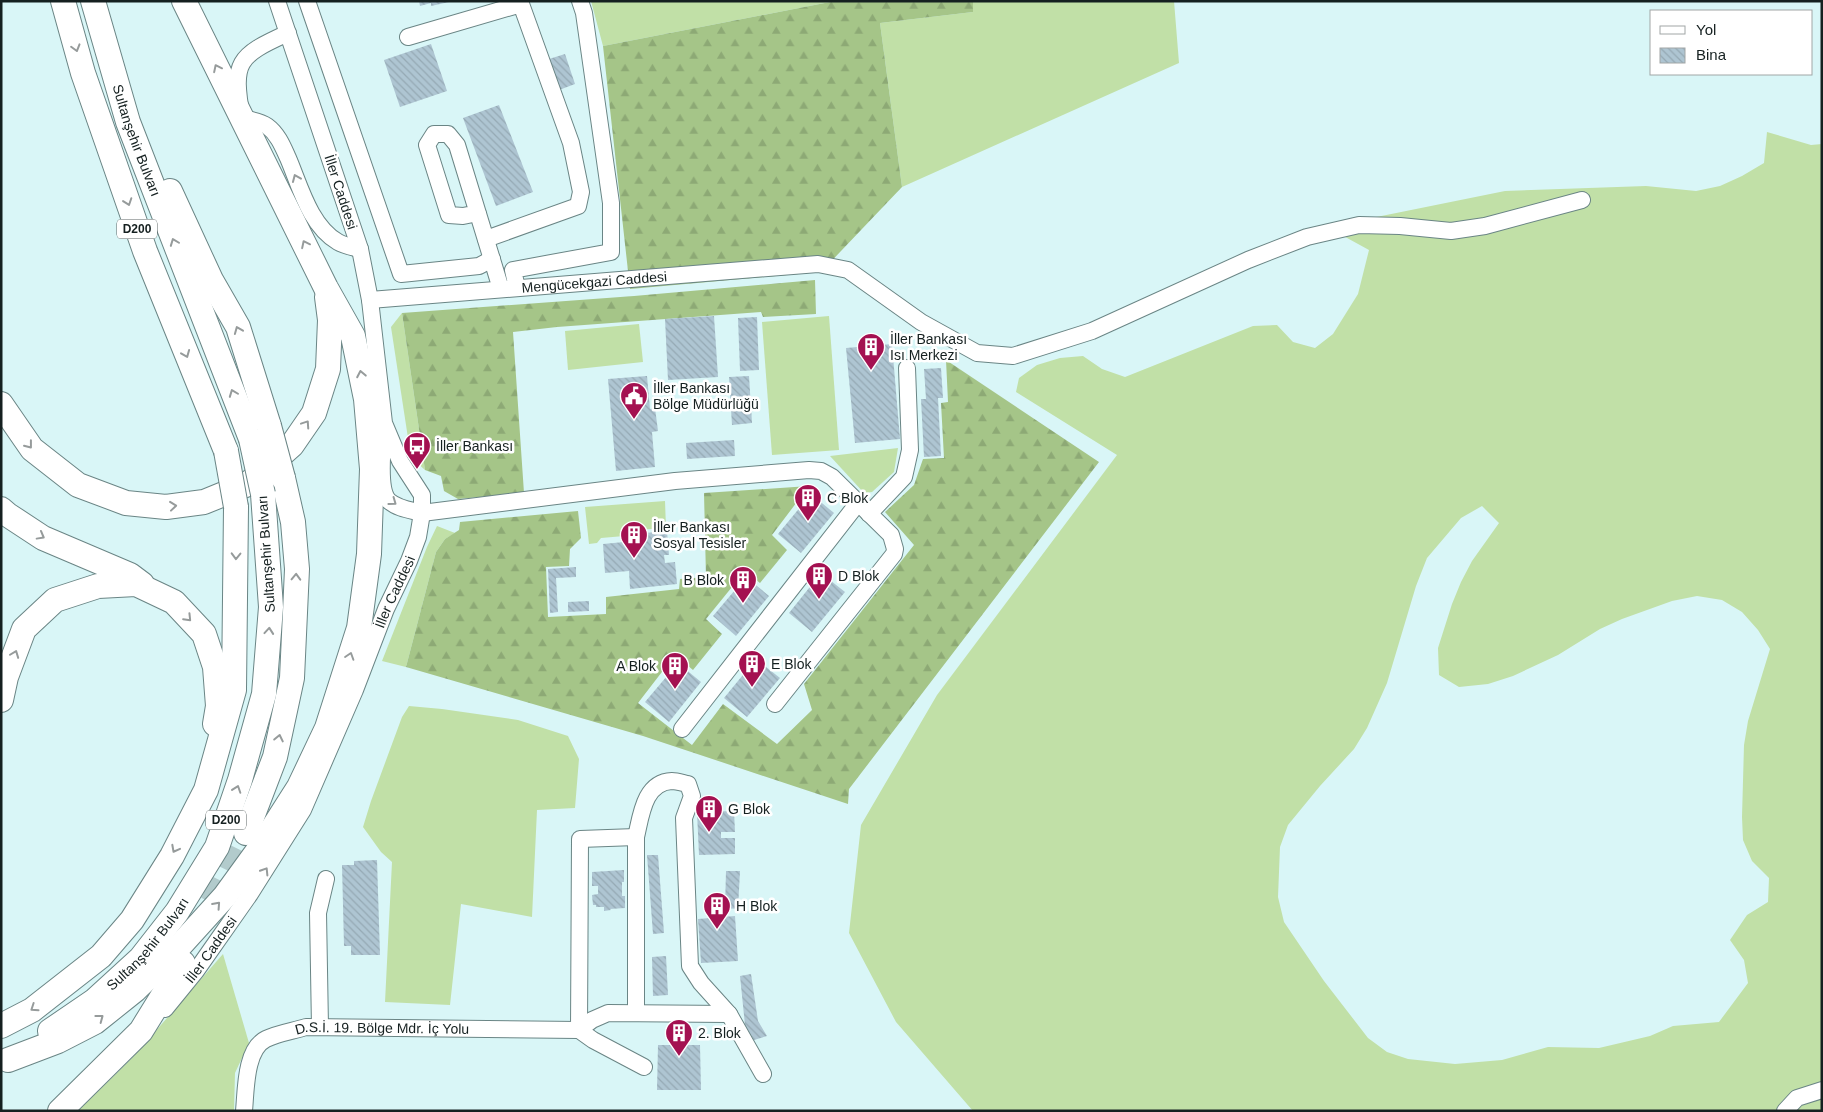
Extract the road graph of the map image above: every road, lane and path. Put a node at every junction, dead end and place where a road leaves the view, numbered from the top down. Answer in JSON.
{"nodes":[{"id":1,"x":63,"y":1,"type":"edge"},
{"id":2,"x":93,"y":1,"type":"edge"},
{"id":3,"x":184,"y":1,"type":"edge"},
{"id":4,"x":277,"y":1,"type":"edge"},
{"id":5,"x":307,"y":1,"type":"edge"},
{"id":6,"x":580,"y":1,"type":"edge"},
{"id":7,"x":288,"y":33,"type":"junction"},
{"id":8,"x":408,"y":37,"type":"dead end"},
{"id":9,"x":242,"y":118,"type":"junction"},
{"id":10,"x":1582,"y":200,"type":"dead end"},
{"id":11,"x":478,"y":213,"type":"junction"},
{"id":12,"x":486,"y":239,"type":"junction"},
{"id":13,"x":360,"y":249,"type":"junction"},
{"id":14,"x":492,"y":259,"type":"junction"},
{"id":15,"x":326,"y":288,"type":"junction"},
{"id":16,"x":509,"y":289,"type":"junction"},
{"id":17,"x":370,"y":300,"type":"junction"},
{"id":18,"x":907,"y":368,"type":"dead end"},
{"id":19,"x":1,"y":404,"type":"edge"},
{"id":20,"x":384,"y":423,"type":"junction"},
{"id":21,"x":260,"y":432,"type":"junction"},
{"id":22,"x":863,"y":508,"type":"junction"},
{"id":23,"x":1,"y":509,"type":"edge"},
{"id":24,"x":422,"y":513,"type":"junction"},
{"id":25,"x":164,"y":598,"type":"junction"},
{"id":26,"x":1,"y":700,"type":"edge"},
{"id":27,"x":775,"y":704,"type":"dead end"},
{"id":28,"x":682,"y":729,"type":"dead end"},
{"id":29,"x":192,"y":818,"type":"junction"},
{"id":30,"x":246,"y":833,"type":"tunnel mouth"},
{"id":31,"x":636,"y":837,"type":"junction"},
{"id":32,"x":326,"y":879,"type":"dead end"},
{"id":33,"x":183,"y":963,"type":"dead end"},
{"id":34,"x":636,"y":1013,"type":"junction"},
{"id":35,"x":729,"y":1014,"type":"junction"},
{"id":36,"x":4,"y":1024,"type":"edge"},
{"id":37,"x":320,"y":1027,"type":"junction"},
{"id":38,"x":579,"y":1030,"type":"junction"},
{"id":39,"x":5,"y":1062,"type":"edge"},
{"id":40,"x":644,"y":1067,"type":"dead end"},
{"id":41,"x":763,"y":1074,"type":"dead end"},
{"id":42,"x":1822,"y":1090,"type":"edge"},
{"id":43,"x":60,"y":1111,"type":"edge"},
{"id":44,"x":68,"y":1111,"type":"edge"},
{"id":45,"x":244,"y":1111,"type":"edge"},
{"id":46,"x":1785,"y":1111,"type":"edge"}],
"edges":[{"from":1,"to":29,"type":"highway","name":"Sultanşehir Bulvarı","number":"D200","one_way":true,"bridge":true},
{"from":21,"to":2,"type":"highway","one_way":true},
{"from":9,"to":3,"type":"highway","one_way":true},
{"from":4,"to":7,"type":"street","name":"İller Caddesi"},
{"from":5,"to":14,"type":"street"},
{"from":6,"to":16,"type":"street"},
{"from":7,"to":9,"type":"street"},
{"from":7,"to":13,"type":"street","name":"İller Caddesi"},
{"from":8,"to":12,"type":"street"},
{"from":13,"to":9,"type":"street","one_way":true},
{"from":15,"to":9,"type":"highway","one_way":true},
{"from":10,"to":16,"type":"street","name":"Mengücekgazi Caddesi"},
{"from":11,"to":11,"type":"street"},
{"from":11,"to":12,"type":"street"},
{"from":12,"to":14,"type":"street"},
{"from":13,"to":17,"type":"street","name":"İller Caddesi"},
{"from":14,"to":16,"type":"street"},
{"from":19,"to":15,"type":"highway","one_way":true},
{"from":39,"to":15,"type":"highway","one_way":true},
{"from":16,"to":17,"type":"street","name":"Mengücekgazi Caddesi"},
{"from":17,"to":20,"type":"street","name":"İller Caddesi"},
{"from":18,"to":22,"type":"street"},
{"from":20,"to":24,"type":"street","name":"İller Caddesi"},
{"from":20,"to":24,"type":"street","one_way":true},
{"from":30,"to":21,"type":"highway","one_way":true,"bridge":true},
{"from":39,"to":21,"type":"highway","name":"Sultanşehir Bulvarı","number":"D200","one_way":true,"bridge":true},
{"from":22,"to":24,"type":"street"},
{"from":22,"to":27,"type":"street"},
{"from":22,"to":28,"type":"street"},
{"from":23,"to":25,"type":"highway","one_way":true},
{"from":44,"to":24,"type":"street","name":"İller Caddesi","one_way":true},
{"from":26,"to":25,"type":"highway","one_way":true},
{"from":25,"to":29,"type":"highway","one_way":true},
{"from":29,"to":36,"type":"highway","name":"Sultanşehir Bulvarı","number":"D200","one_way":true},
{"from":31,"to":34,"type":"street"},
{"from":31,"to":35,"type":"street"},
{"from":31,"to":38,"type":"street"},
{"from":32,"to":37,"type":"street"},
{"from":33,"to":43,"type":"highway"},
{"from":34,"to":35,"type":"street"},
{"from":34,"to":38,"type":"street"},
{"from":35,"to":41,"type":"street"},
{"from":37,"to":38,"type":"street","name":"D.S.İ. 19. Bölge Mdr. İç Yolu"},
{"from":37,"to":45,"type":"street","name":"D.S.İ. 19. Bölge Mdr. İç Yolu"},
{"from":38,"to":40,"type":"street"},
{"from":42,"to":46,"type":"street"}]}
